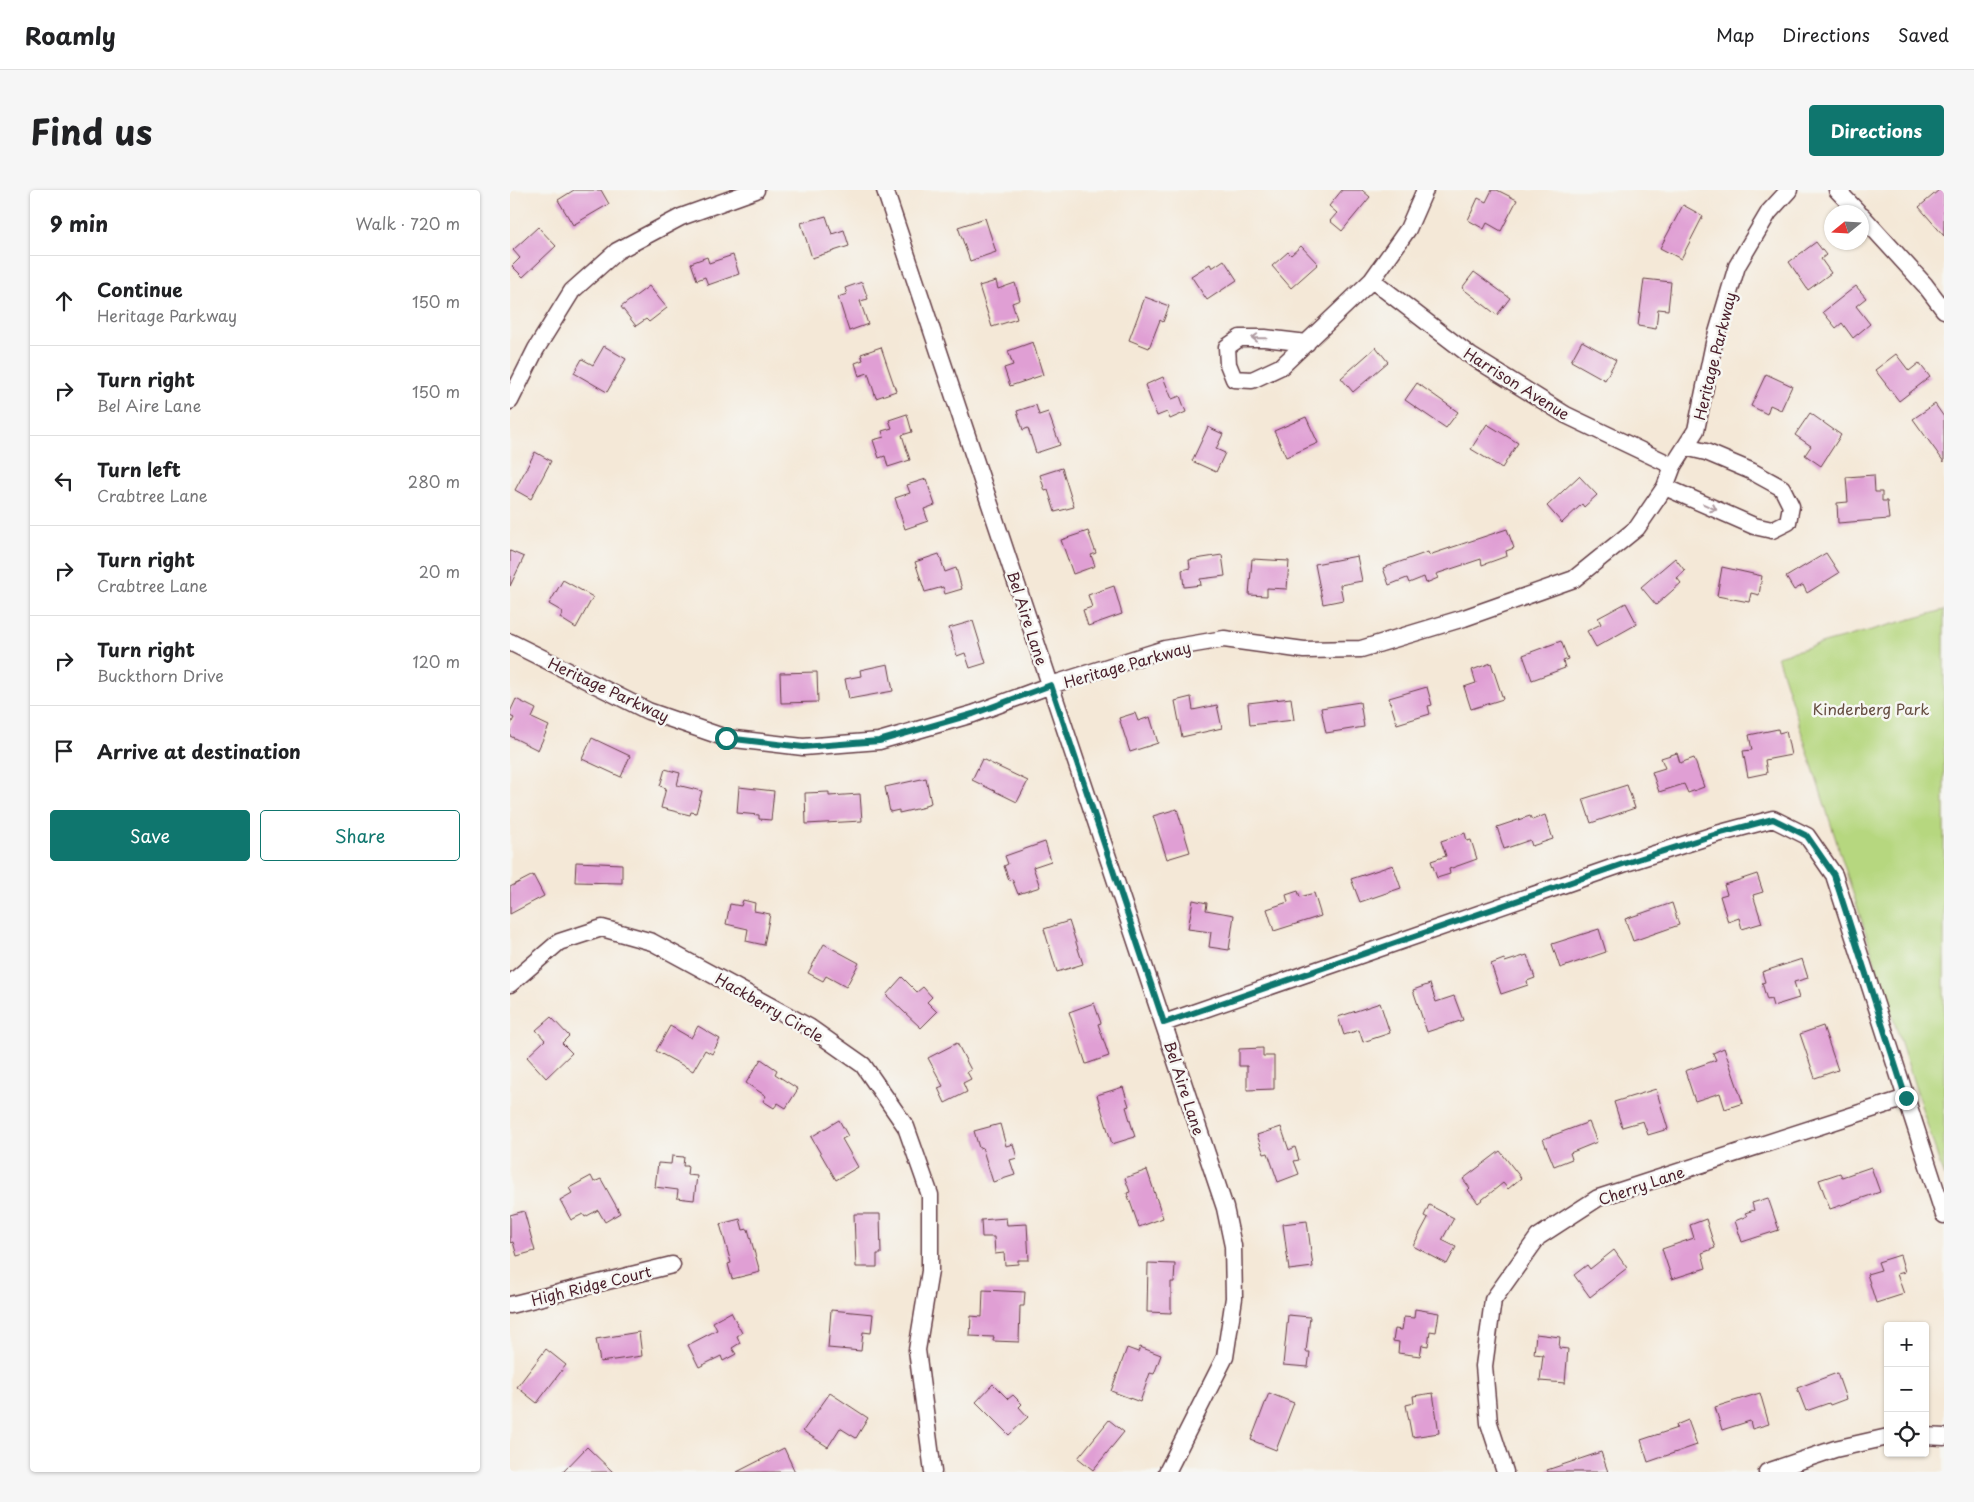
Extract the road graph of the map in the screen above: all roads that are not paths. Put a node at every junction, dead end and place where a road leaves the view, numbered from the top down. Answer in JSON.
{"nodes":[{"id":1,"x":756,"y":190,"type":"edge"},
{"id":2,"x":886,"y":190,"type":"edge"},
{"id":3,"x":1425,"y":190,"type":"edge"},
{"id":4,"x":1789,"y":190,"type":"edge"},
{"id":5,"x":1837,"y":190,"type":"edge"},
{"id":6,"x":1851,"y":205,"type":"edge"},
{"id":7,"x":1869,"y":224,"type":"edge"},
{"id":8,"x":1372,"y":280,"type":"junction"},
{"id":9,"x":1944,"y":310,"type":"edge"},
{"id":10,"x":1307,"y":343,"type":"dead end"},
{"id":11,"x":510,"y":401,"type":"edge"},
{"id":12,"x":1685,"y":447,"type":"junction"},
{"id":13,"x":1673,"y":466,"type":"junction"},
{"id":14,"x":1665,"y":487,"type":"junction"},
{"id":15,"x":510,"y":642,"type":"edge"},
{"id":16,"x":1051,"y":685,"type":"junction"},
{"id":17,"x":510,"y":984,"type":"edge"},
{"id":18,"x":1164,"y":1023,"type":"junction"},
{"id":19,"x":1906,"y":1098,"type":"junction"},
{"id":20,"x":1944,"y":1215,"type":"edge"},
{"id":21,"x":672,"y":1265,"type":"dead end"},
{"id":22,"x":510,"y":1305,"type":"edge"},
{"id":23,"x":1929,"y":1436,"type":"edge"},
{"id":24,"x":1944,"y":1437,"type":"edge"},
{"id":25,"x":1884,"y":1438,"type":"edge"},
{"id":26,"x":933,"y":1472,"type":"edge"},
{"id":27,"x":1167,"y":1472,"type":"edge"},
{"id":28,"x":1505,"y":1472,"type":"edge"},
{"id":29,"x":1766,"y":1472,"type":"edge"}],
"edges":[{"from":1,"to":11,"type":"street"},
{"from":2,"to":16,"type":"street","name":"Bel Aire Lane"},
{"from":3,"to":8,"type":"street"},
{"from":4,"to":12,"type":"street","name":"Heritage Parkway"},
{"from":5,"to":6,"type":"street"},
{"from":7,"to":9,"type":"street"},
{"from":8,"to":10,"type":"street"},
{"from":8,"to":13,"type":"street","name":"Harrison Avenue"},
{"from":12,"to":13,"type":"street","name":"Heritage Parkway"},
{"from":14,"to":12,"type":"street","one_way":true},
{"from":13,"to":14,"type":"street","name":"Heritage Parkway"},
{"from":14,"to":16,"type":"street","name":"Heritage Parkway"},
{"from":15,"to":16,"type":"street","name":"Heritage Parkway"},
{"from":16,"to":18,"type":"street","name":"Bel Aire Lane"},
{"from":17,"to":26,"type":"street","name":"Hackberry Circle"},
{"from":18,"to":19,"type":"street"},
{"from":18,"to":27,"type":"street","name":"Bel Aire Lane"},
{"from":19,"to":20,"type":"street"},
{"from":19,"to":28,"type":"street","name":"Cherry Lane"},
{"from":21,"to":22,"type":"street","name":"High Ridge Court"},
{"from":23,"to":24,"type":"street"},
{"from":25,"to":29,"type":"street"}]}
